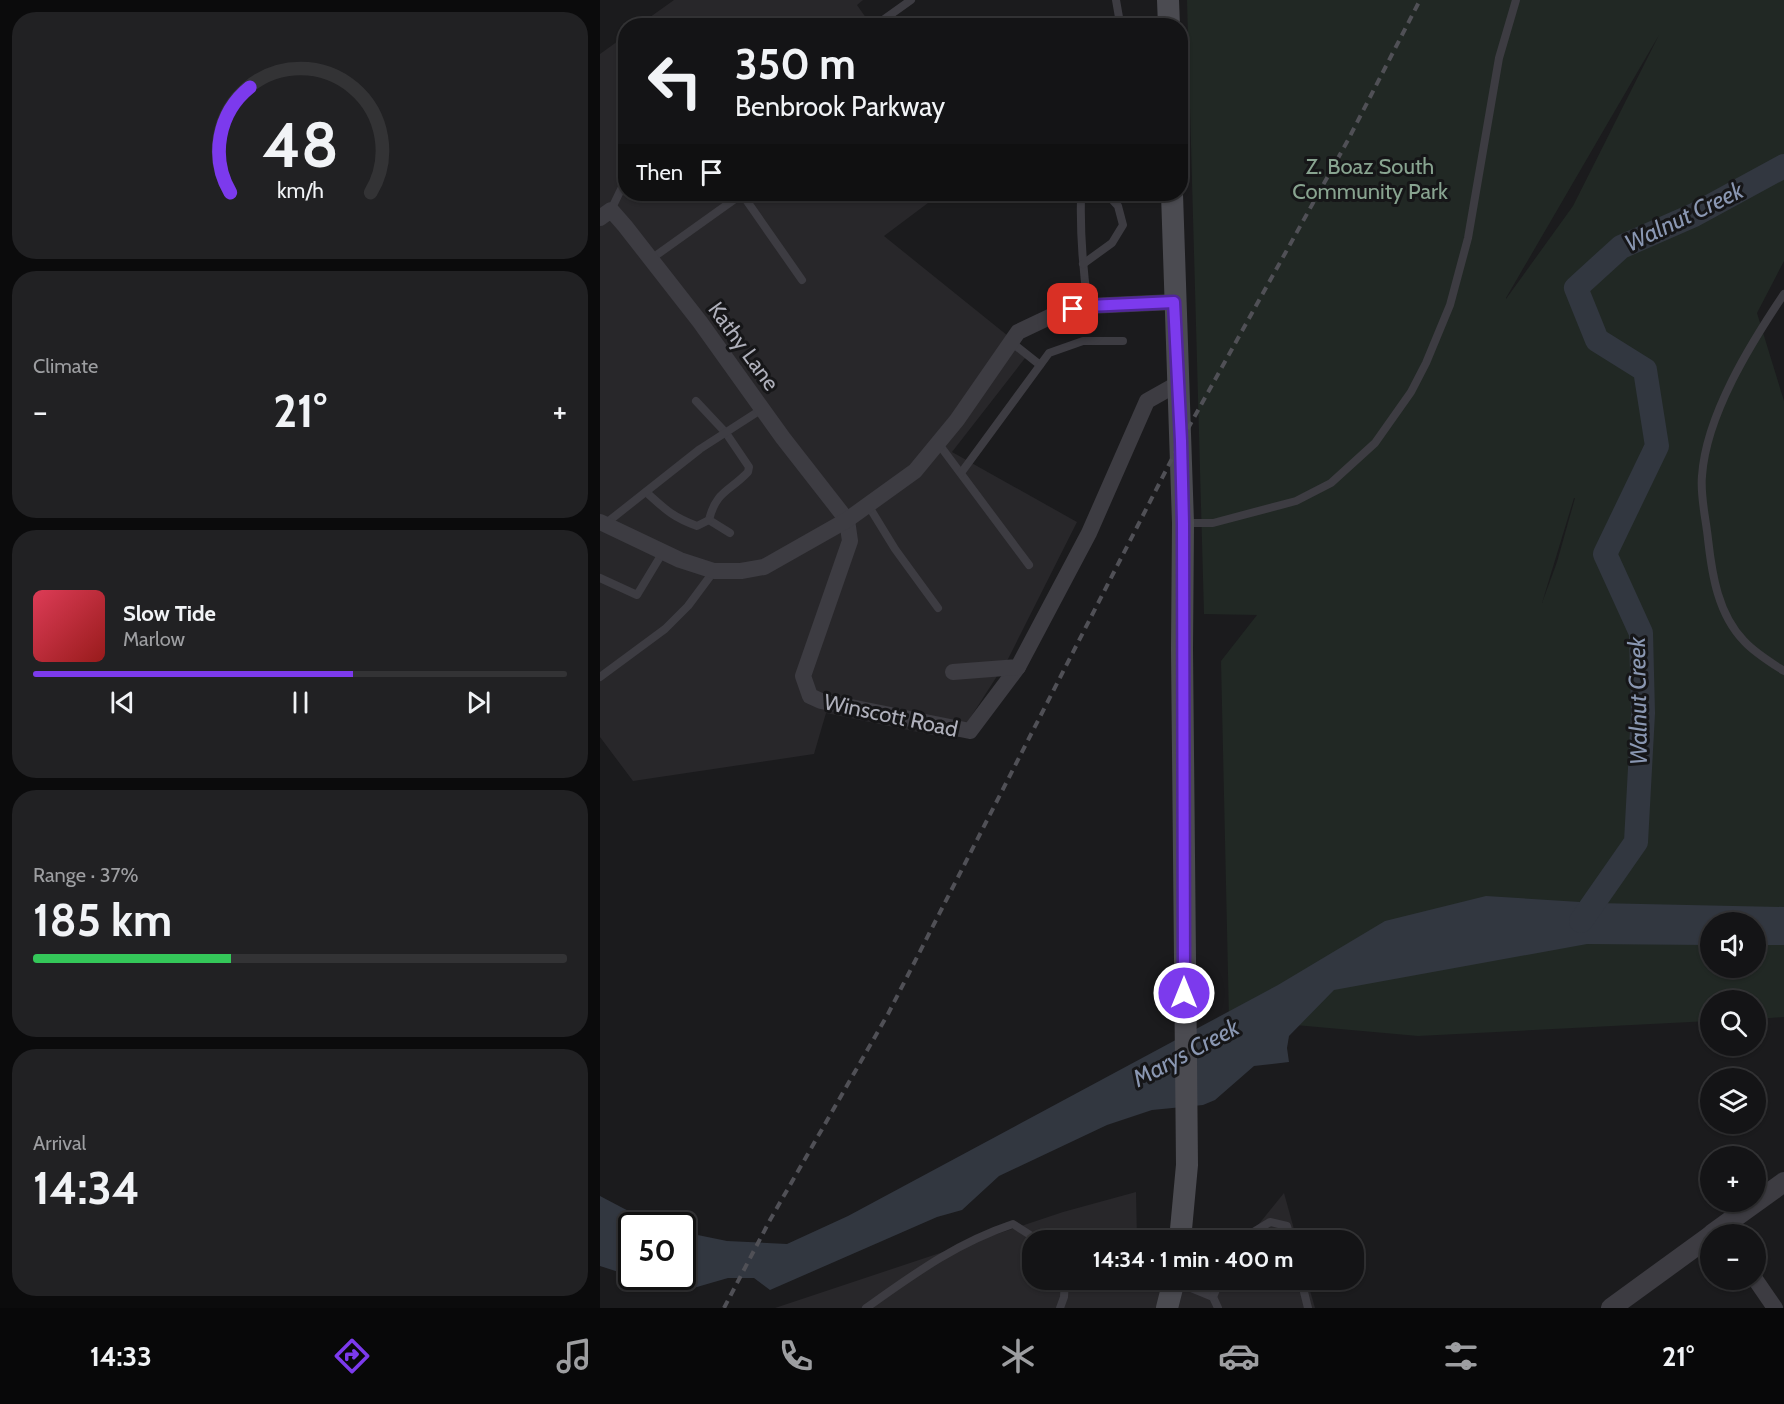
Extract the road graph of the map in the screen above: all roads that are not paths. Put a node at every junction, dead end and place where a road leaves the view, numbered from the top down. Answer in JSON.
{"nodes":[{"id":1,"x":911,"y":0,"type":"edge"},
{"id":2,"x":1116,"y":0,"type":"edge"},
{"id":3,"x":1168,"y":0,"type":"edge"},
{"id":4,"x":1516,"y":0,"type":"edge"},
{"id":5,"x":886,"y":18,"type":"edge"},
{"id":6,"x":1119,"y":18,"type":"edge"},
{"id":7,"x":1169,"y":18,"type":"edge"},
{"id":8,"x":618,"y":193,"type":"edge"},
{"id":9,"x":732,"y":201,"type":"edge"},
{"id":10,"x":747,"y":201,"type":"edge"},
{"id":11,"x":1081,"y":201,"type":"edge"},
{"id":12,"x":1113,"y":201,"type":"edge"},
{"id":13,"x":1172,"y":201,"type":"edge"},
{"id":14,"x":606,"y":214,"type":"edge"},
{"id":15,"x":651,"y":259,"type":"junction"},
{"id":16,"x":1083,"y":264,"type":"junction"},
{"id":17,"x":802,"y":280,"type":"dead end"},
{"id":18,"x":1784,"y":294,"type":"edge"},
{"id":19,"x":1174,"y":302,"type":"junction"},
{"id":20,"x":1088,"y":306,"type":"junction"},
{"id":21,"x":1123,"y":341,"type":"dead end"},
{"id":22,"x":1011,"y":342,"type":"junction"},
{"id":23,"x":1040,"y":365,"type":"junction"},
{"id":24,"x":1179,"y":383,"type":"junction"},
{"id":25,"x":696,"y":401,"type":"dead end"},
{"id":26,"x":762,"y":410,"type":"junction"},
{"id":27,"x":726,"y":433,"type":"junction"},
{"id":28,"x":938,"y":443,"type":"junction"},
{"id":29,"x":961,"y":473,"type":"junction"},
{"id":30,"x":646,"y":492,"type":"junction"},
{"id":31,"x":868,"y":505,"type":"junction"},
{"id":32,"x":709,"y":520,"type":"junction"},
{"id":33,"x":847,"y":520,"type":"junction"},
{"id":34,"x":602,"y":523,"type":"edge"},
{"id":35,"x":1183,"y":523,"type":"junction"},
{"id":36,"x":730,"y":533,"type":"dead end"},
{"id":37,"x":663,"y":552,"type":"junction"},
{"id":38,"x":1029,"y":566,"type":"dead end"},
{"id":39,"x":714,"y":571,"type":"junction"},
{"id":40,"x":600,"y":578,"type":"edge"},
{"id":41,"x":938,"y":608,"type":"dead end"},
{"id":42,"x":1018,"y":667,"type":"junction"},
{"id":43,"x":1784,"y":671,"type":"edge"},
{"id":44,"x":953,"y":672,"type":"dead end"},
{"id":45,"x":600,"y":677,"type":"edge"},
{"id":46,"x":1784,"y":1182,"type":"edge"},
{"id":47,"x":1728,"y":1224,"type":"edge"},
{"id":48,"x":1022,"y":1230,"type":"edge"},
{"id":49,"x":1182,"y":1230,"type":"edge"},
{"id":50,"x":1257,"y":1230,"type":"edge"},
{"id":51,"x":1288,"y":1230,"type":"edge"},
{"id":52,"x":1700,"y":1244,"type":"edge"},
{"id":53,"x":1064,"y":1290,"type":"edge"},
{"id":54,"x":1172,"y":1290,"type":"edge"},
{"id":55,"x":1197,"y":1290,"type":"edge"},
{"id":56,"x":1216,"y":1290,"type":"edge"},
{"id":57,"x":1304,"y":1290,"type":"edge"},
{"id":58,"x":1763,"y":1290,"type":"edge"},
{"id":59,"x":1213,"y":1297,"type":"junction"},
{"id":60,"x":866,"y":1308,"type":"edge"},
{"id":61,"x":1060,"y":1308,"type":"edge"},
{"id":62,"x":1167,"y":1308,"type":"edge"},
{"id":63,"x":1218,"y":1308,"type":"edge"},
{"id":64,"x":1308,"y":1308,"type":"edge"},
{"id":65,"x":1611,"y":1308,"type":"edge"},
{"id":66,"x":1775,"y":1308,"type":"edge"}],
"edges":[{"from":1,"to":5,"type":"lane"},
{"from":2,"to":6,"type":"lane"},
{"from":3,"to":7,"type":"main road"},
{"from":4,"to":35,"type":"lane"},
{"from":8,"to":14,"type":"lane"},
{"from":9,"to":15,"type":"lane"},
{"from":10,"to":17,"type":"lane"},
{"from":11,"to":16,"type":"lane"},
{"from":12,"to":16,"type":"lane"},
{"from":13,"to":19,"type":"main road"},
{"from":14,"to":15,"type":"street","name":"Kathy Lane"},
{"from":15,"to":26,"type":"street","name":"Kathy Lane"},
{"from":16,"to":20,"type":"lane"},
{"from":18,"to":43,"type":"lane"},
{"from":19,"to":20,"type":"street"},
{"from":19,"to":24,"type":"main road"},
{"from":20,"to":22,"type":"street"},
{"from":21,"to":23,"type":"lane"},
{"from":22,"to":23,"type":"lane"},
{"from":22,"to":28,"type":"street"},
{"from":23,"to":29,"type":"lane"},
{"from":24,"to":35,"type":"main road"},
{"from":24,"to":42,"type":"street","name":"Winscott Road"},
{"from":25,"to":27,"type":"lane"},
{"from":26,"to":27,"type":"lane"},
{"from":26,"to":33,"type":"street","name":"Kathy Lane"},
{"from":27,"to":30,"type":"lane"},
{"from":27,"to":32,"type":"lane"},
{"from":28,"to":29,"type":"lane"},
{"from":28,"to":31,"type":"street"},
{"from":29,"to":38,"type":"lane"},
{"from":30,"to":32,"type":"lane"},
{"from":30,"to":34,"type":"lane"},
{"from":31,"to":33,"type":"street"},
{"from":31,"to":41,"type":"lane"},
{"from":32,"to":36,"type":"lane"},
{"from":33,"to":39,"type":"street"},
{"from":33,"to":42,"type":"street","name":"Winscott Road"},
{"from":34,"to":37,"type":"street"},
{"from":35,"to":49,"type":"main road"},
{"from":37,"to":39,"type":"street"},
{"from":37,"to":40,"type":"lane"},
{"from":39,"to":45,"type":"lane"},
{"from":42,"to":44,"type":"street"},
{"from":46,"to":47,"type":"street"},
{"from":48,"to":60,"type":"lane"},
{"from":50,"to":51,"type":"lane"},
{"from":52,"to":65,"type":"street"},
{"from":53,"to":61,"type":"lane"},
{"from":54,"to":62,"type":"main road"},
{"from":55,"to":59,"type":"lane"},
{"from":56,"to":59,"type":"lane"},
{"from":57,"to":64,"type":"lane"},
{"from":58,"to":66,"type":"street"},
{"from":59,"to":63,"type":"lane"}]}
